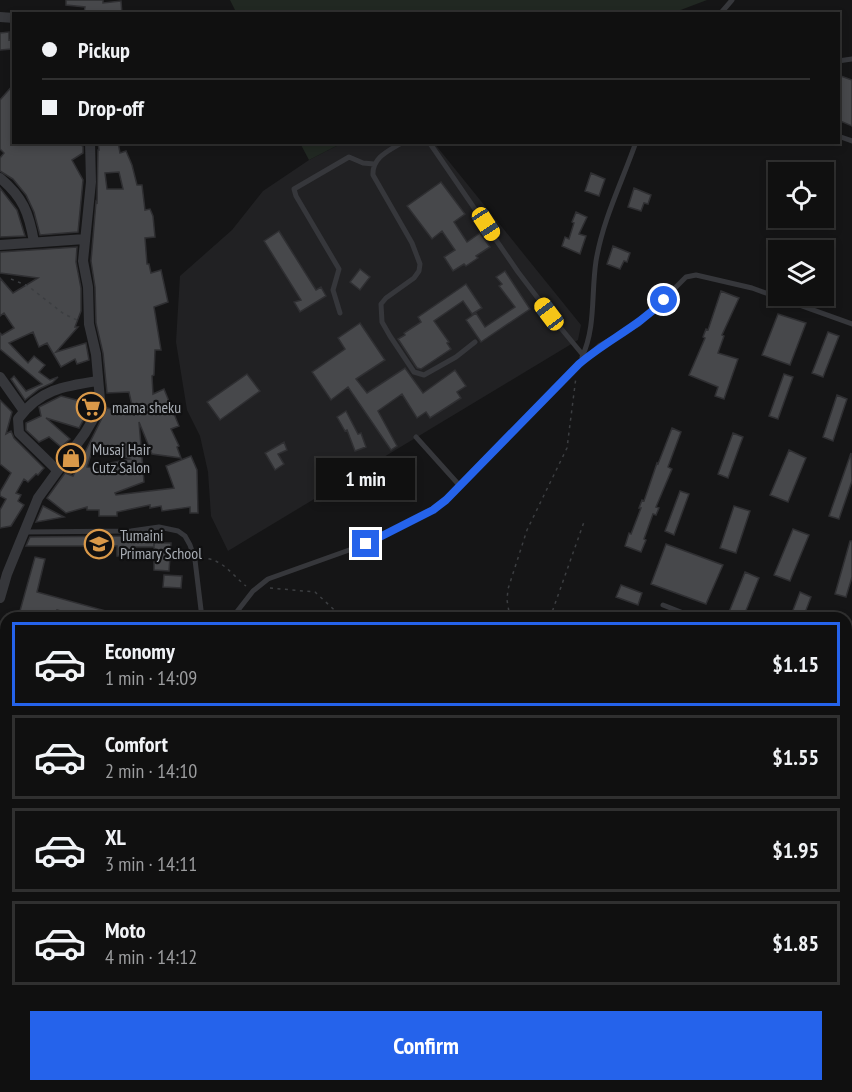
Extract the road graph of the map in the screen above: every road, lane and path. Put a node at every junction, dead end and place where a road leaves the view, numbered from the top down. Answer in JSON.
{"nodes":[{"id":1,"x":732,"y":0,"type":"edge"},
{"id":2,"x":722,"y":12,"type":"edge"},
{"id":3,"x":90,"y":144,"type":"edge"},
{"id":4,"x":400,"y":144,"type":"edge"},
{"id":5,"x":430,"y":144,"type":"edge"},
{"id":6,"x":635,"y":144,"type":"edge"},
{"id":7,"x":374,"y":165,"type":"junction"},
{"id":8,"x":0,"y":177,"type":"edge"},
{"id":9,"x":85,"y":239,"type":"junction"},
{"id":10,"x":34,"y":242,"type":"junction"},
{"id":11,"x":0,"y":244,"type":"edge"},
{"id":12,"x":11,"y":279,"type":"dead end"},
{"id":13,"x":340,"y":313,"type":"dead end"},
{"id":14,"x":88,"y":324,"type":"junction"},
{"id":15,"x":852,"y":324,"type":"edge"},
{"id":16,"x":475,"y":342,"type":"dead end"},
{"id":17,"x":583,"y":355,"type":"junction"},
{"id":18,"x":579,"y":364,"type":"junction"},
{"id":19,"x":0,"y":377,"type":"edge"},
{"id":20,"x":98,"y":381,"type":"junction"},
{"id":21,"x":24,"y":411,"type":"junction"},
{"id":22,"x":416,"y":437,"type":"dead end"},
{"id":23,"x":57,"y":470,"type":"junction"},
{"id":24,"x":460,"y":486,"type":"junction"},
{"id":25,"x":584,"y":522,"type":"dead end"},
{"id":26,"x":24,"y":532,"type":"junction"},
{"id":27,"x":195,"y":560,"type":"junction"},
{"id":28,"x":258,"y":586,"type":"junction"},
{"id":29,"x":253,"y":591,"type":"junction"},
{"id":30,"x":0,"y":598,"type":"edge"},
{"id":31,"x":663,"y":605,"type":"dead end"},
{"id":32,"x":201,"y":612,"type":"edge"},
{"id":33,"x":237,"y":612,"type":"edge"},
{"id":34,"x":337,"y":612,"type":"edge"},
{"id":35,"x":509,"y":612,"type":"edge"},
{"id":36,"x":552,"y":612,"type":"edge"},
{"id":37,"x":681,"y":612,"type":"edge"}],
"edges":[{"from":1,"to":2,"type":"lane"},
{"from":3,"to":9,"type":"street"},
{"from":4,"to":7,"type":"lane"},
{"from":5,"to":17,"type":"lane"},
{"from":6,"to":17,"type":"lane"},
{"from":7,"to":13,"type":"lane"},
{"from":7,"to":16,"type":"lane"},
{"from":8,"to":10,"type":"street"},
{"from":9,"to":10,"type":"street"},
{"from":9,"to":14,"type":"street"},
{"from":10,"to":11,"type":"street"},
{"from":12,"to":14,"type":"path"},
{"from":14,"to":20,"type":"street"},
{"from":15,"to":18,"type":"lane"},
{"from":17,"to":18,"type":"lane"},
{"from":18,"to":24,"type":"lane"},
{"from":18,"to":35,"type":"path"},
{"from":19,"to":21,"type":"street"},
{"from":20,"to":21,"type":"street"},
{"from":20,"to":23,"type":"street"},
{"from":21,"to":23,"type":"street"},
{"from":22,"to":24,"type":"lane"},
{"from":23,"to":26,"type":"street"},
{"from":24,"to":28,"type":"lane"},
{"from":25,"to":36,"type":"path"},
{"from":26,"to":27,"type":"lane"},
{"from":26,"to":30,"type":"street"},
{"from":27,"to":29,"type":"path"},
{"from":27,"to":32,"type":"lane"},
{"from":28,"to":29,"type":"lane"},
{"from":28,"to":34,"type":"path"},
{"from":29,"to":33,"type":"lane"},
{"from":31,"to":37,"type":"lane"}]}
